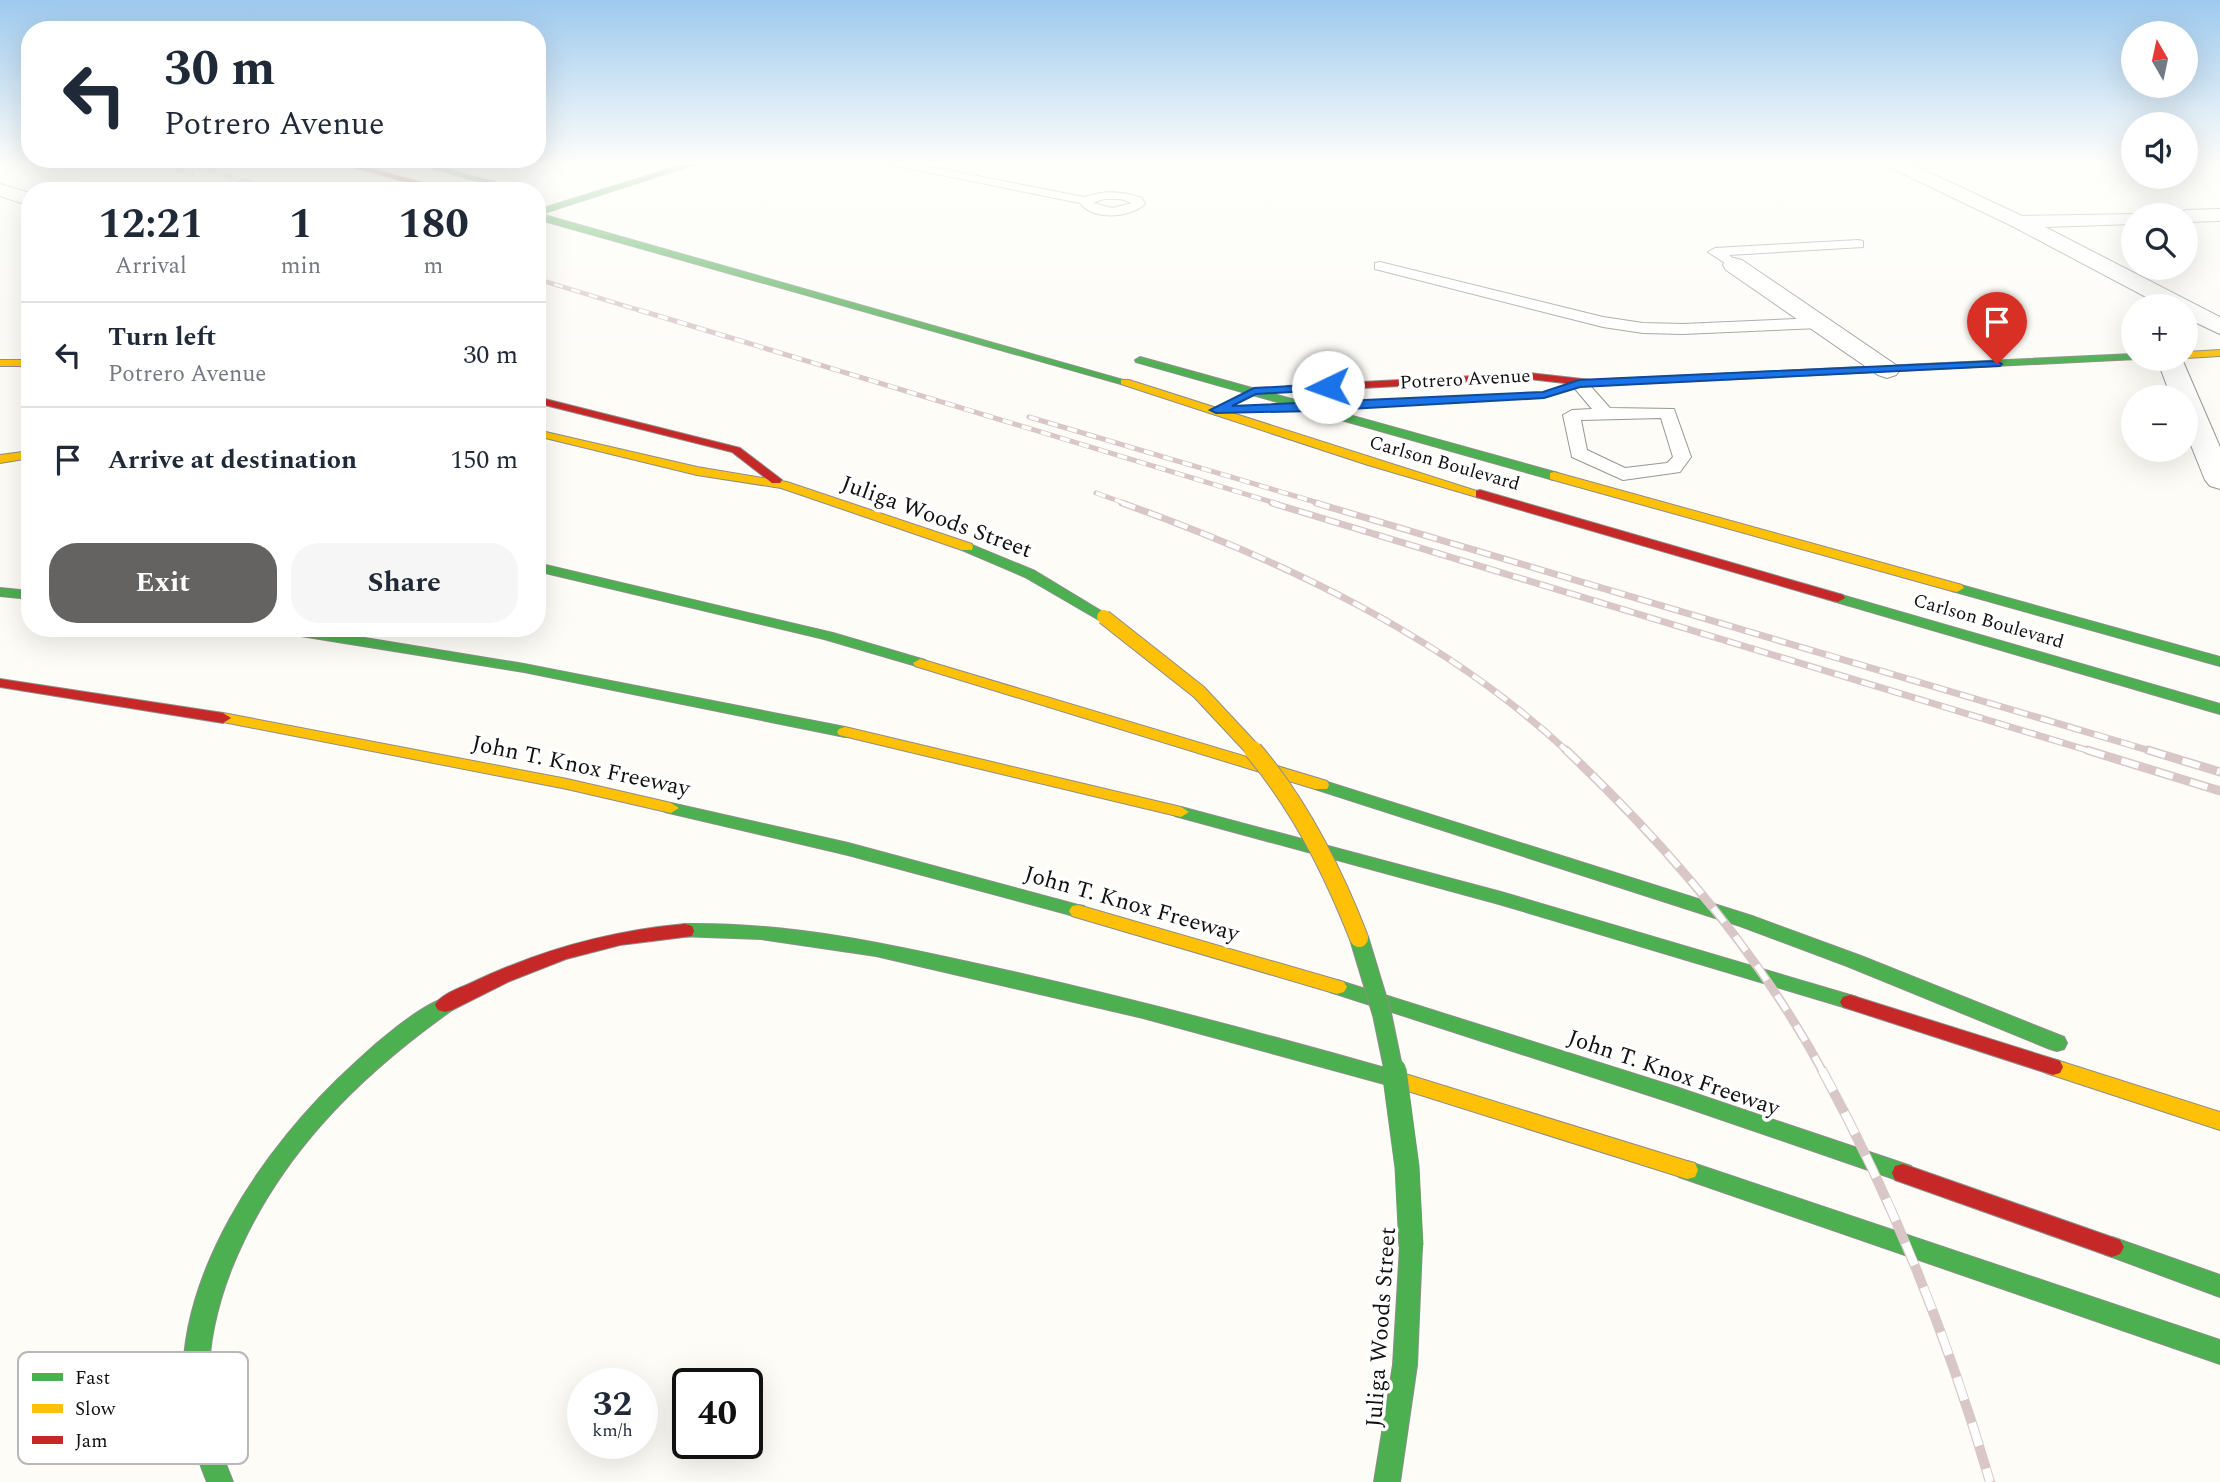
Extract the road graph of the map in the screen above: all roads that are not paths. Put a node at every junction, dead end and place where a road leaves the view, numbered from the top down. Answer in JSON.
{"nodes":[{"id":1,"x":593,"y":231,"type":"edge"},
{"id":2,"x":2036,"y":231,"type":"edge"},
{"id":3,"x":1858,"y":244,"type":"dead end"},
{"id":4,"x":1380,"y":265,"type":"dead end"},
{"id":5,"x":1734,"y":265,"type":"joint"},
{"id":6,"x":2157,"y":294,"type":"edge"},
{"id":7,"x":2198,"y":315,"type":"edge"},
{"id":8,"x":1820,"y":323,"type":"junction"},
{"id":9,"x":2220,"y":327,"type":"edge"},
{"id":10,"x":2220,"y":353,"type":"edge"},
{"id":11,"x":2198,"y":354,"type":"edge"},
{"id":12,"x":1120,"y":355,"type":"dead end"},
{"id":13,"x":2121,"y":358,"type":"edge"},
{"id":14,"x":0,"y":363,"type":"edge"},
{"id":15,"x":21,"y":363,"type":"edge"},
{"id":16,"x":1887,"y":370,"type":"junction"},
{"id":17,"x":1579,"y":384,"type":"junction"},
{"id":18,"x":1254,"y":391,"type":"junction"},
{"id":19,"x":1544,"y":395,"type":"dead end"},
{"id":20,"x":546,"y":402,"type":"edge"},
{"id":21,"x":1362,"y":405,"type":"dead end"},
{"id":22,"x":1314,"y":408,"type":"junction"},
{"id":23,"x":1216,"y":410,"type":"junction"},
{"id":24,"x":1605,"y":413,"type":"junction"},
{"id":25,"x":2198,"y":428,"type":"edge"},
{"id":26,"x":546,"y":435,"type":"edge"},
{"id":27,"x":21,"y":456,"type":"edge"},
{"id":28,"x":0,"y":459,"type":"edge"},
{"id":29,"x":1623,"y":474,"type":"junction"},
{"id":30,"x":2219,"y":475,"type":"edge"},
{"id":31,"x":783,"y":485,"type":"junction"},
{"id":32,"x":1608,"y":493,"type":"junction"},
{"id":33,"x":546,"y":569,"type":"edge"},
{"id":34,"x":0,"y":592,"type":"edge"},
{"id":35,"x":21,"y":594,"type":"edge"},
{"id":36,"x":333,"y":637,"type":"edge"},
{"id":37,"x":2220,"y":662,"type":"edge"},
{"id":38,"x":0,"y":684,"type":"edge"},
{"id":39,"x":2220,"y":709,"type":"edge"},
{"id":40,"x":2068,"y":1048,"type":"dead end"},
{"id":41,"x":2157,"y":1083,"type":"dead end"},
{"id":42,"x":2220,"y":1108,"type":"edge"},
{"id":43,"x":2220,"y":1121,"type":"edge"},
{"id":44,"x":2220,"y":1286,"type":"edge"},
{"id":45,"x":200,"y":1352,"type":"edge"},
{"id":46,"x":2220,"y":1352,"type":"edge"},
{"id":47,"x":212,"y":1464,"type":"edge"},
{"id":48,"x":220,"y":1482,"type":"edge"},
{"id":49,"x":1387,"y":1482,"type":"edge"}],
"edges":[{"from":1,"to":23,"type":"main road","name":"Carlson Boulevard"},
{"from":2,"to":6,"type":"street"},
{"from":3,"to":5,"type":"lane"},
{"from":4,"to":8,"type":"lane"},
{"from":5,"to":8,"type":"street"},
{"from":7,"to":9,"type":"street"},
{"from":8,"to":16,"type":"street"},
{"from":10,"to":11,"type":"main road"},
{"from":12,"to":18,"type":"main road","name":"Carlson Boulevard"},
{"from":13,"to":16,"type":"main road","name":"Potrero Avenue"},
{"from":14,"to":15,"type":"main road"},
{"from":16,"to":17,"type":"main road","name":"Potrero Avenue"},
{"from":17,"to":18,"type":"main road","name":"Potrero Avenue"},
{"from":17,"to":19,"type":"main road","name":"Potrero Avenue"},
{"from":17,"to":24,"type":"lane"},
{"from":18,"to":22,"type":"main road","name":"Carlson Boulevard"},
{"from":18,"to":23,"type":"main road","name":"Potrero Avenue"},
{"from":20,"to":31,"type":"main road","name":"Juliga Woods Street"},
{"from":21,"to":22,"type":"main road"},
{"from":22,"to":23,"type":"main road"},
{"from":22,"to":32,"type":"main road","name":"Carlson Boulevard"},
{"from":23,"to":39,"type":"main road","name":"Carlson Boulevard"},
{"from":24,"to":29,"type":"lane"},
{"from":24,"to":29,"type":"lane"},
{"from":25,"to":30,"type":"street"},
{"from":26,"to":31,"type":"main road","name":"Juliga Woods Street"},
{"from":27,"to":28,"type":"main road"},
{"from":29,"to":32,"type":"lane"},
{"from":31,"to":49,"type":"main road","name":"Juliga Woods Street","bridge":true},
{"from":32,"to":37,"type":"main road","name":"Carlson Boulevard"},
{"from":33,"to":40,"type":"main road"},
{"from":34,"to":35,"type":"main road"},
{"from":36,"to":43,"type":"main road"},
{"from":38,"to":44,"type":"main road","name":"John T. Knox Freeway"},
{"from":41,"to":42,"type":"main road"},
{"from":45,"to":46,"type":"main road"},
{"from":47,"to":48,"type":"main road"}]}
